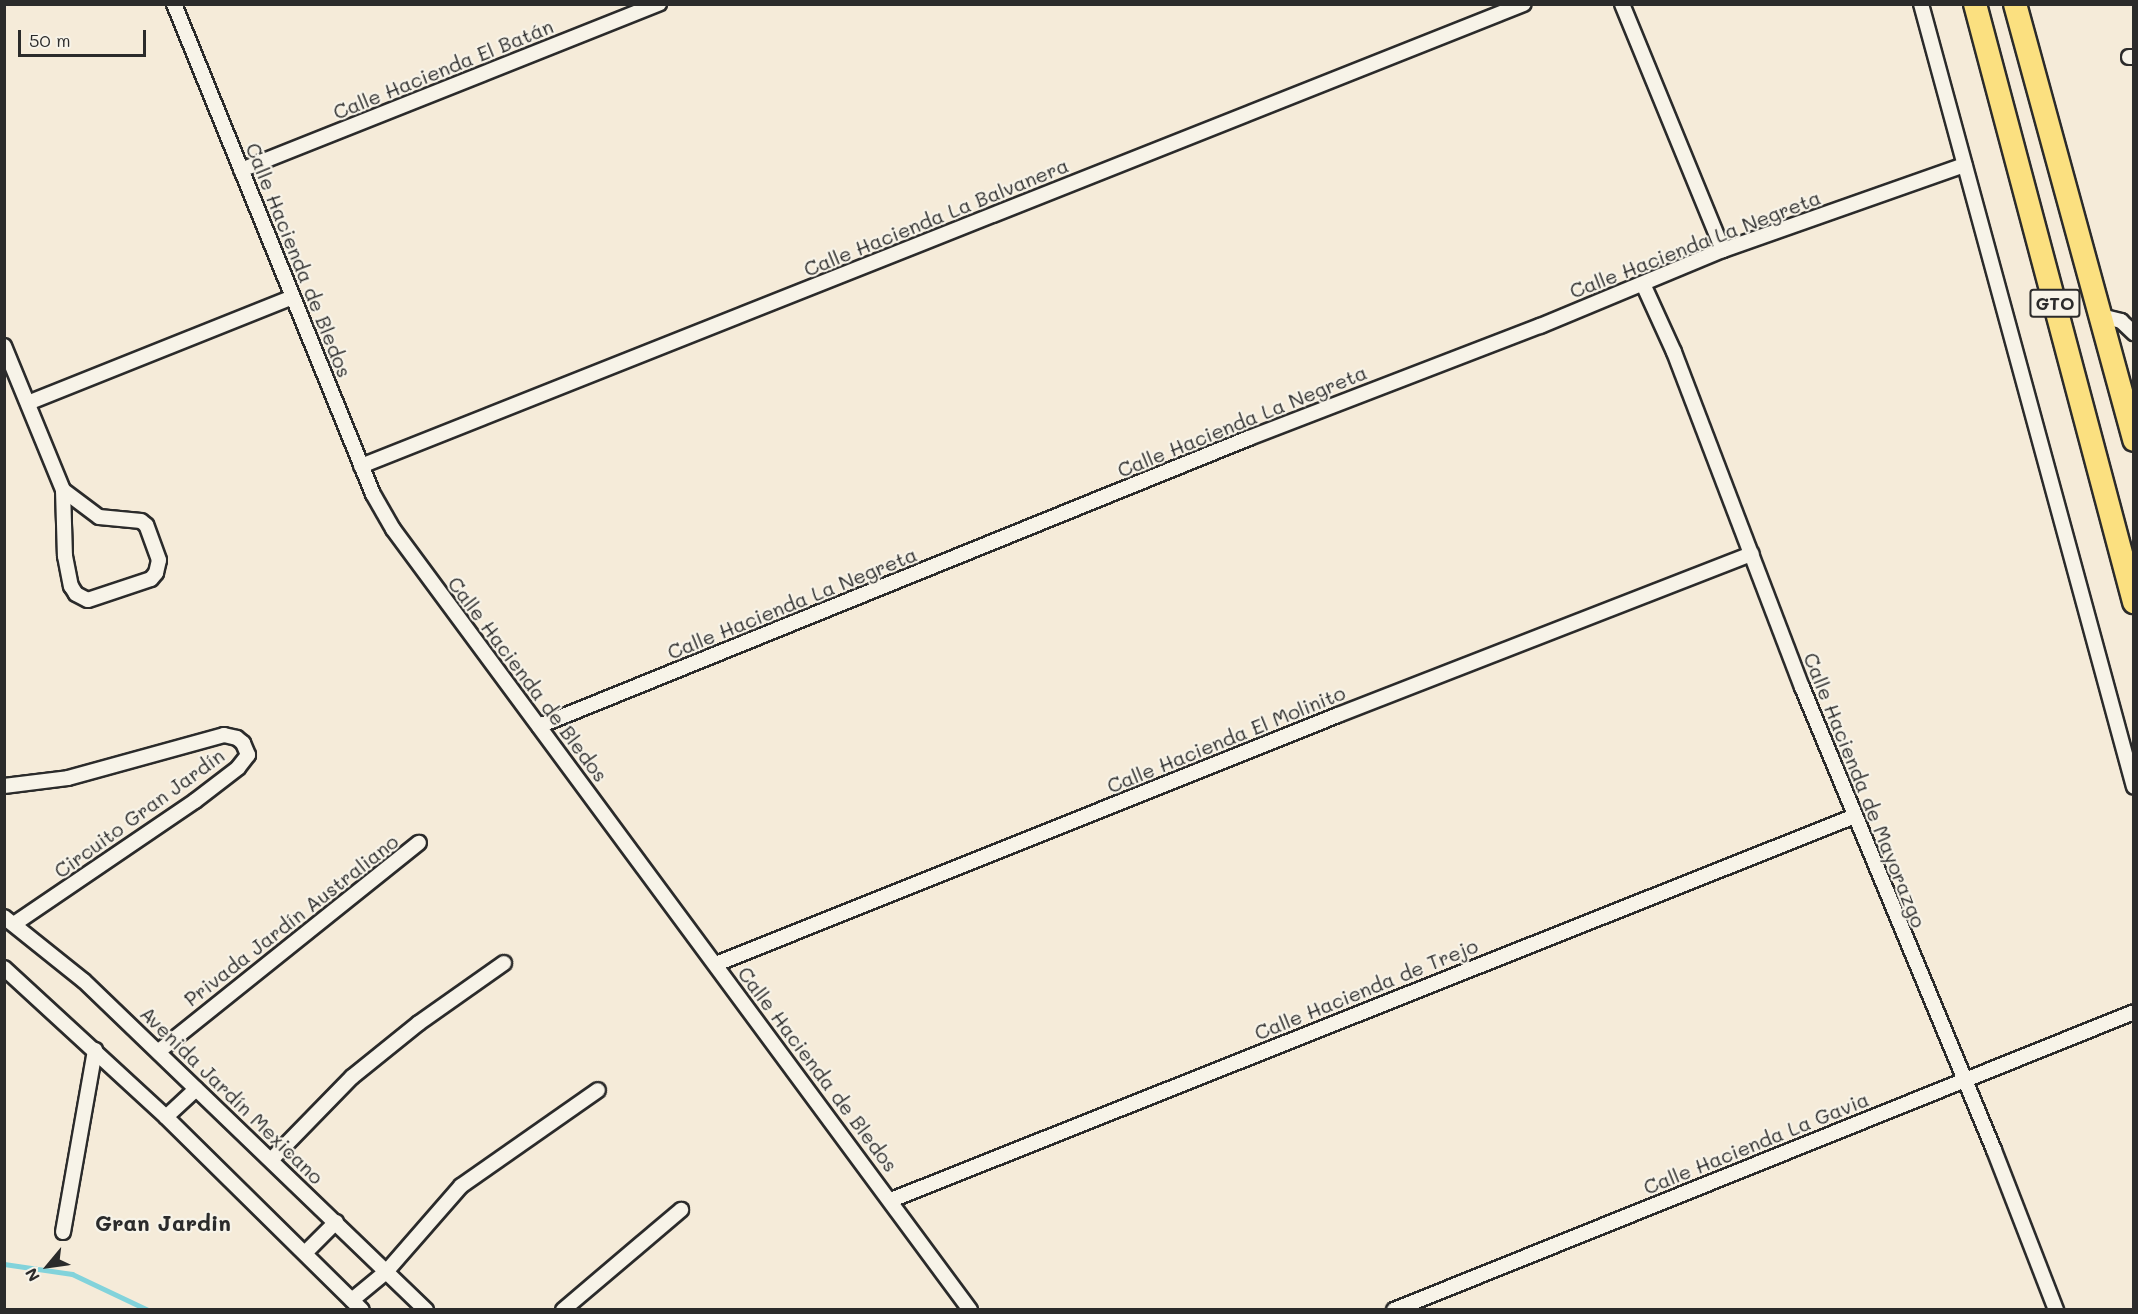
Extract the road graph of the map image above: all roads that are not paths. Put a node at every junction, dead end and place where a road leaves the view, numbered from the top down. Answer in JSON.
{"nodes":[{"id":1,"x":174,"y":4,"type":"edge"},
{"id":2,"x":659,"y":4,"type":"edge"},
{"id":3,"x":1524,"y":4,"type":"edge"},
{"id":4,"x":1622,"y":4,"type":"edge"},
{"id":5,"x":1921,"y":4,"type":"edge"},
{"id":6,"x":1974,"y":4,"type":"edge"},
{"id":7,"x":2015,"y":4,"type":"edge"},
{"id":8,"x":1965,"y":165,"type":"junction"},
{"id":9,"x":242,"y":170,"type":"junction"},
{"id":10,"x":1723,"y":250,"type":"junction"},
{"id":11,"x":1642,"y":284,"type":"junction"},
{"id":12,"x":293,"y":297,"type":"junction"},
{"id":13,"x":2101,"y":316,"type":"junction"},
{"id":14,"x":2133,"y":333,"type":"edge"},
{"id":15,"x":4,"y":345,"type":"edge"},
{"id":16,"x":28,"y":403,"type":"junction"},
{"id":17,"x":2133,"y":440,"type":"edge"},
{"id":18,"x":361,"y":466,"type":"junction"},
{"id":19,"x":63,"y":490,"type":"junction"},
{"id":20,"x":1752,"y":554,"type":"junction"},
{"id":21,"x":2133,"y":602,"type":"edge"},
{"id":22,"x":539,"y":726,"type":"junction"},
{"id":23,"x":4,"y":786,"type":"edge"},
{"id":24,"x":2133,"y":787,"type":"edge"},
{"id":25,"x":1856,"y":816,"type":"junction"},
{"id":26,"x":420,"y":843,"type":"dead end"},
{"id":27,"x":9,"y":921,"type":"edge"},
{"id":28,"x":504,"y":963,"type":"dead end"},
{"id":29,"x":716,"y":964,"type":"junction"},
{"id":30,"x":4,"y":968,"type":"edge"},
{"id":31,"x":2133,"y":1012,"type":"edge"},
{"id":32,"x":95,"y":1050,"type":"junction"},
{"id":33,"x":159,"y":1051,"type":"junction"},
{"id":34,"x":1964,"y":1081,"type":"junction"},
{"id":35,"x":196,"y":1089,"type":"junction"},
{"id":36,"x":598,"y":1090,"type":"dead end"},
{"id":37,"x":166,"y":1117,"type":"junction"},
{"id":38,"x":272,"y":1159,"type":"junction"},
{"id":39,"x":891,"y":1200,"type":"junction"},
{"id":40,"x":681,"y":1210,"type":"dead end"},
{"id":41,"x":336,"y":1222,"type":"junction"},
{"id":42,"x":63,"y":1232,"type":"dead end"},
{"id":43,"x":305,"y":1252,"type":"junction"},
{"id":44,"x":386,"y":1272,"type":"junction"},
{"id":45,"x":357,"y":1305,"type":"edge"},
{"id":46,"x":426,"y":1310,"type":"edge"},
{"id":47,"x":562,"y":1310,"type":"edge"},
{"id":48,"x":970,"y":1310,"type":"edge"},
{"id":49,"x":1394,"y":1310,"type":"edge"},
{"id":50,"x":2056,"y":1310,"type":"edge"}],
"edges":[{"from":1,"to":9,"type":"street","name":"Calle Hacienda de Bledos"},
{"from":2,"to":9,"type":"street","name":"Calle Hacienda El Batán"},
{"from":3,"to":18,"type":"street","name":"Calle Hacienda La Balvanera"},
{"from":4,"to":10,"type":"street"},
{"from":5,"to":8,"type":"street"},
{"from":6,"to":21,"type":"main road","number":"GTO"},
{"from":7,"to":13,"type":"main road","number":"GTO"},
{"from":8,"to":10,"type":"street","name":"Calle Hacienda La Negreta"},
{"from":8,"to":24,"type":"street"},
{"from":9,"to":12,"type":"street","name":"Calle Hacienda de Bledos"},
{"from":10,"to":11,"type":"street","name":"Calle Hacienda La Negreta"},
{"from":11,"to":20,"type":"street","name":"Calle Hacienda de Mayorazgo"},
{"from":11,"to":22,"type":"street","name":"Calle Hacienda La Negreta"},
{"from":12,"to":16,"type":"street"},
{"from":12,"to":18,"type":"street","name":"Calle Hacienda de Bledos"},
{"from":13,"to":14,"type":"street"},
{"from":13,"to":17,"type":"main road","number":"GTO"},
{"from":15,"to":16,"type":"street"},
{"from":16,"to":19,"type":"street"},
{"from":18,"to":22,"type":"street","name":"Calle Hacienda de Bledos"},
{"from":19,"to":19,"type":"street"},
{"from":20,"to":25,"type":"street","name":"Calle Hacienda de Mayorazgo"},
{"from":20,"to":29,"type":"street","name":"Calle Hacienda El Molinito"},
{"from":22,"to":29,"type":"street","name":"Calle Hacienda de Bledos"},
{"from":23,"to":27,"type":"street","name":"Circuito Gran Jardín"},
{"from":25,"to":34,"type":"street","name":"Calle Hacienda de Mayorazgo"},
{"from":25,"to":39,"type":"street","name":"Calle Hacienda de Trejo"},
{"from":26,"to":33,"type":"street","name":"Privada Jardín Australiano"},
{"from":27,"to":33,"type":"street","name":"Avenida Jardín Mexicano"},
{"from":28,"to":38,"type":"street"},
{"from":29,"to":39,"type":"street","name":"Calle Hacienda de Bledos"},
{"from":30,"to":32,"type":"street"},
{"from":31,"to":34,"type":"street","name":"Calle Hacienda La Gavia"},
{"from":32,"to":37,"type":"street"},
{"from":32,"to":42,"type":"street"},
{"from":33,"to":35,"type":"street","name":"Avenida Jardín Mexicano"},
{"from":34,"to":49,"type":"street","name":"Calle Hacienda La Gavia"},
{"from":34,"to":50,"type":"street","name":"Calle Hacienda de Mayorazgo"},
{"from":35,"to":37,"type":"street"},
{"from":35,"to":38,"type":"street","name":"Avenida Jardín Mexicano"},
{"from":36,"to":44,"type":"street"},
{"from":37,"to":43,"type":"street"},
{"from":38,"to":41,"type":"street","name":"Avenida Jardín Mexicano"},
{"from":39,"to":48,"type":"street","name":"Calle Hacienda de Bledos"},
{"from":40,"to":47,"type":"street"},
{"from":41,"to":43,"type":"street"},
{"from":41,"to":44,"type":"street","name":"Avenida Jardín Mexicano"},
{"from":43,"to":45,"type":"street"},
{"from":44,"to":45,"type":"street"},
{"from":44,"to":46,"type":"street","name":"Avenida Jardín Mexicano"}]}
